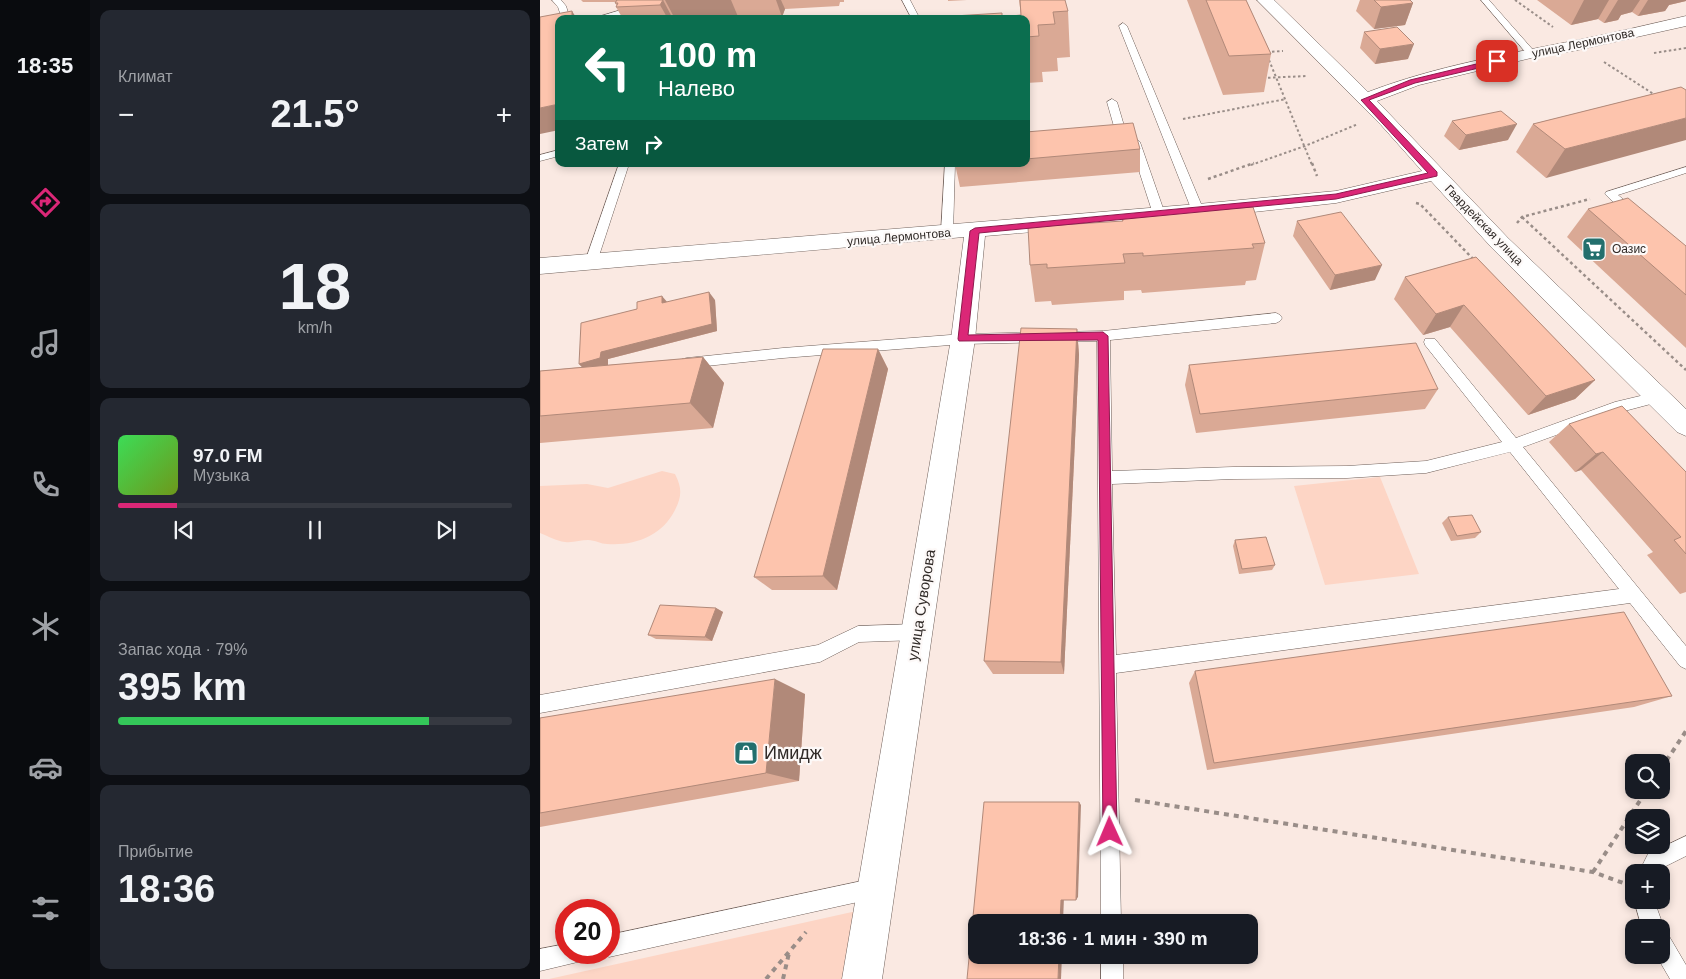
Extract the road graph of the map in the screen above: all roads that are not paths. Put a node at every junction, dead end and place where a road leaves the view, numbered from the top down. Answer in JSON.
{"nodes":[{"id":1,"x":556,"y":0,"type":"edge"},
{"id":2,"x":674,"y":0,"type":"edge"},
{"id":3,"x":906,"y":0,"type":"edge"},
{"id":4,"x":1265,"y":0,"type":"edge"},
{"id":5,"x":1485,"y":0,"type":"edge"},
{"id":6,"x":642,"y":4,"type":"edge"},
{"id":7,"x":565,"y":15,"type":"edge"},
{"id":8,"x":616,"y":15,"type":"edge"},
{"id":9,"x":914,"y":15,"type":"edge"},
{"id":10,"x":1686,"y":21,"type":"edge"},
{"id":11,"x":1123,"y":26,"type":"dead end"},
{"id":12,"x":1531,"y":54,"type":"junction"},
{"id":13,"x":1364,"y":100,"type":"junction"},
{"id":14,"x":1112,"y":102,"type":"dead end"},
{"id":15,"x":1129,"y":138,"type":"junction"},
{"id":16,"x":1110,"y":140,"type":"edge"},
{"id":17,"x":555,"y":154,"type":"edge"},
{"id":18,"x":540,"y":158,"type":"edge"},
{"id":19,"x":623,"y":167,"type":"edge"},
{"id":20,"x":950,"y":167,"type":"edge"},
{"id":21,"x":1686,"y":170,"type":"edge"},
{"id":22,"x":1434,"y":174,"type":"junction"},
{"id":23,"x":1198,"y":211,"type":"junction"},
{"id":24,"x":1159,"y":214,"type":"junction"},
{"id":25,"x":1645,"y":224,"type":"edge"},
{"id":26,"x":961,"y":232,"type":"junction"},
{"id":27,"x":591,"y":262,"type":"junction"},
{"id":28,"x":540,"y":266,"type":"edge"},
{"id":29,"x":1276,"y":318,"type":"dead end"},
{"id":30,"x":1103,"y":336,"type":"junction"},
{"id":31,"x":963,"y":339,"type":"junction"},
{"id":32,"x":1430,"y":342,"type":"dead end"},
{"id":33,"x":676,"y":365,"type":"edge"},
{"id":34,"x":1657,"y":397,"type":"junction"},
{"id":35,"x":1686,"y":425,"type":"edge"},
{"id":36,"x":1512,"y":445,"type":"junction"},
{"id":37,"x":1104,"y":478,"type":"junction"},
{"id":38,"x":1633,"y":595,"type":"junction"},
{"id":39,"x":917,"y":632,"type":"junction"},
{"id":40,"x":1683,"y":651,"type":"edge"},
{"id":41,"x":1108,"y":665,"type":"junction"},
{"id":42,"x":540,"y":704,"type":"edge"},
{"id":43,"x":1686,"y":846,"type":"edge"},
{"id":44,"x":1653,"y":864,"type":"edge"},
{"id":45,"x":876,"y":888,"type":"junction"},
{"id":46,"x":1111,"y":914,"type":"edge"},
{"id":47,"x":620,"y":944,"type":"edge"},
{"id":48,"x":555,"y":957,"type":"edge"},
{"id":49,"x":1670,"y":959,"type":"edge"},
{"id":50,"x":540,"y":960,"type":"edge"},
{"id":51,"x":1112,"y":964,"type":"edge"},
{"id":52,"x":862,"y":979,"type":"edge"},
{"id":53,"x":1112,"y":979,"type":"edge"},
{"id":54,"x":1682,"y":979,"type":"edge"}],
"edges":[{"from":1,"to":7,"type":"lane"},
{"from":2,"to":6,"type":"street"},
{"from":3,"to":9,"type":"lane"},
{"from":4,"to":13,"type":"street","name":"Гвардейская улица"},
{"from":5,"to":12,"type":"lane"},
{"from":6,"to":8,"type":"street"},
{"from":10,"to":12,"type":"street","name":"улица Лермонтова"},
{"from":11,"to":23,"type":"lane"},
{"from":12,"to":13,"type":"street","name":"улица Лермонтова"},
{"from":13,"to":22,"type":"street","name":"Гвардейская улица"},
{"from":14,"to":15,"type":"lane"},
{"from":15,"to":16,"type":"lane"},
{"from":15,"to":24,"type":"lane"},
{"from":17,"to":18,"type":"lane"},
{"from":19,"to":27,"type":"lane"},
{"from":20,"to":26,"type":"lane"},
{"from":21,"to":25,"type":"lane"},
{"from":22,"to":23,"type":"street","name":"улица Лермонтова"},
{"from":22,"to":34,"type":"street","name":"Гвардейская улица"},
{"from":23,"to":24,"type":"street","name":"улица Лермонтова"},
{"from":24,"to":26,"type":"street","name":"улица Лермонтова"},
{"from":26,"to":27,"type":"street","name":"улица Лермонтова"},
{"from":26,"to":31,"type":"street","name":"улица Суворова"},
{"from":27,"to":28,"type":"street","name":"улица Лермонтова"},
{"from":29,"to":30,"type":"lane"},
{"from":30,"to":31,"type":"lane"},
{"from":30,"to":37,"type":"lane"},
{"from":31,"to":33,"type":"lane"},
{"from":31,"to":39,"type":"street","name":"улица Суворова"},
{"from":32,"to":36,"type":"lane"},
{"from":34,"to":35,"type":"street","name":"Гвардейская улица"},
{"from":34,"to":36,"type":"lane"},
{"from":36,"to":37,"type":"lane"},
{"from":36,"to":38,"type":"lane"},
{"from":37,"to":41,"type":"lane"},
{"from":38,"to":40,"type":"lane"},
{"from":38,"to":41,"type":"lane"},
{"from":39,"to":42,"type":"lane"},
{"from":39,"to":45,"type":"street","name":"улица Суворова"},
{"from":41,"to":46,"type":"lane"},
{"from":43,"to":44,"type":"lane"},
{"from":45,"to":47,"type":"lane"},
{"from":45,"to":52,"type":"street","name":"улица Суворова"},
{"from":48,"to":50,"type":"lane"},
{"from":49,"to":54,"type":"lane"},
{"from":51,"to":53,"type":"lane"}]}
